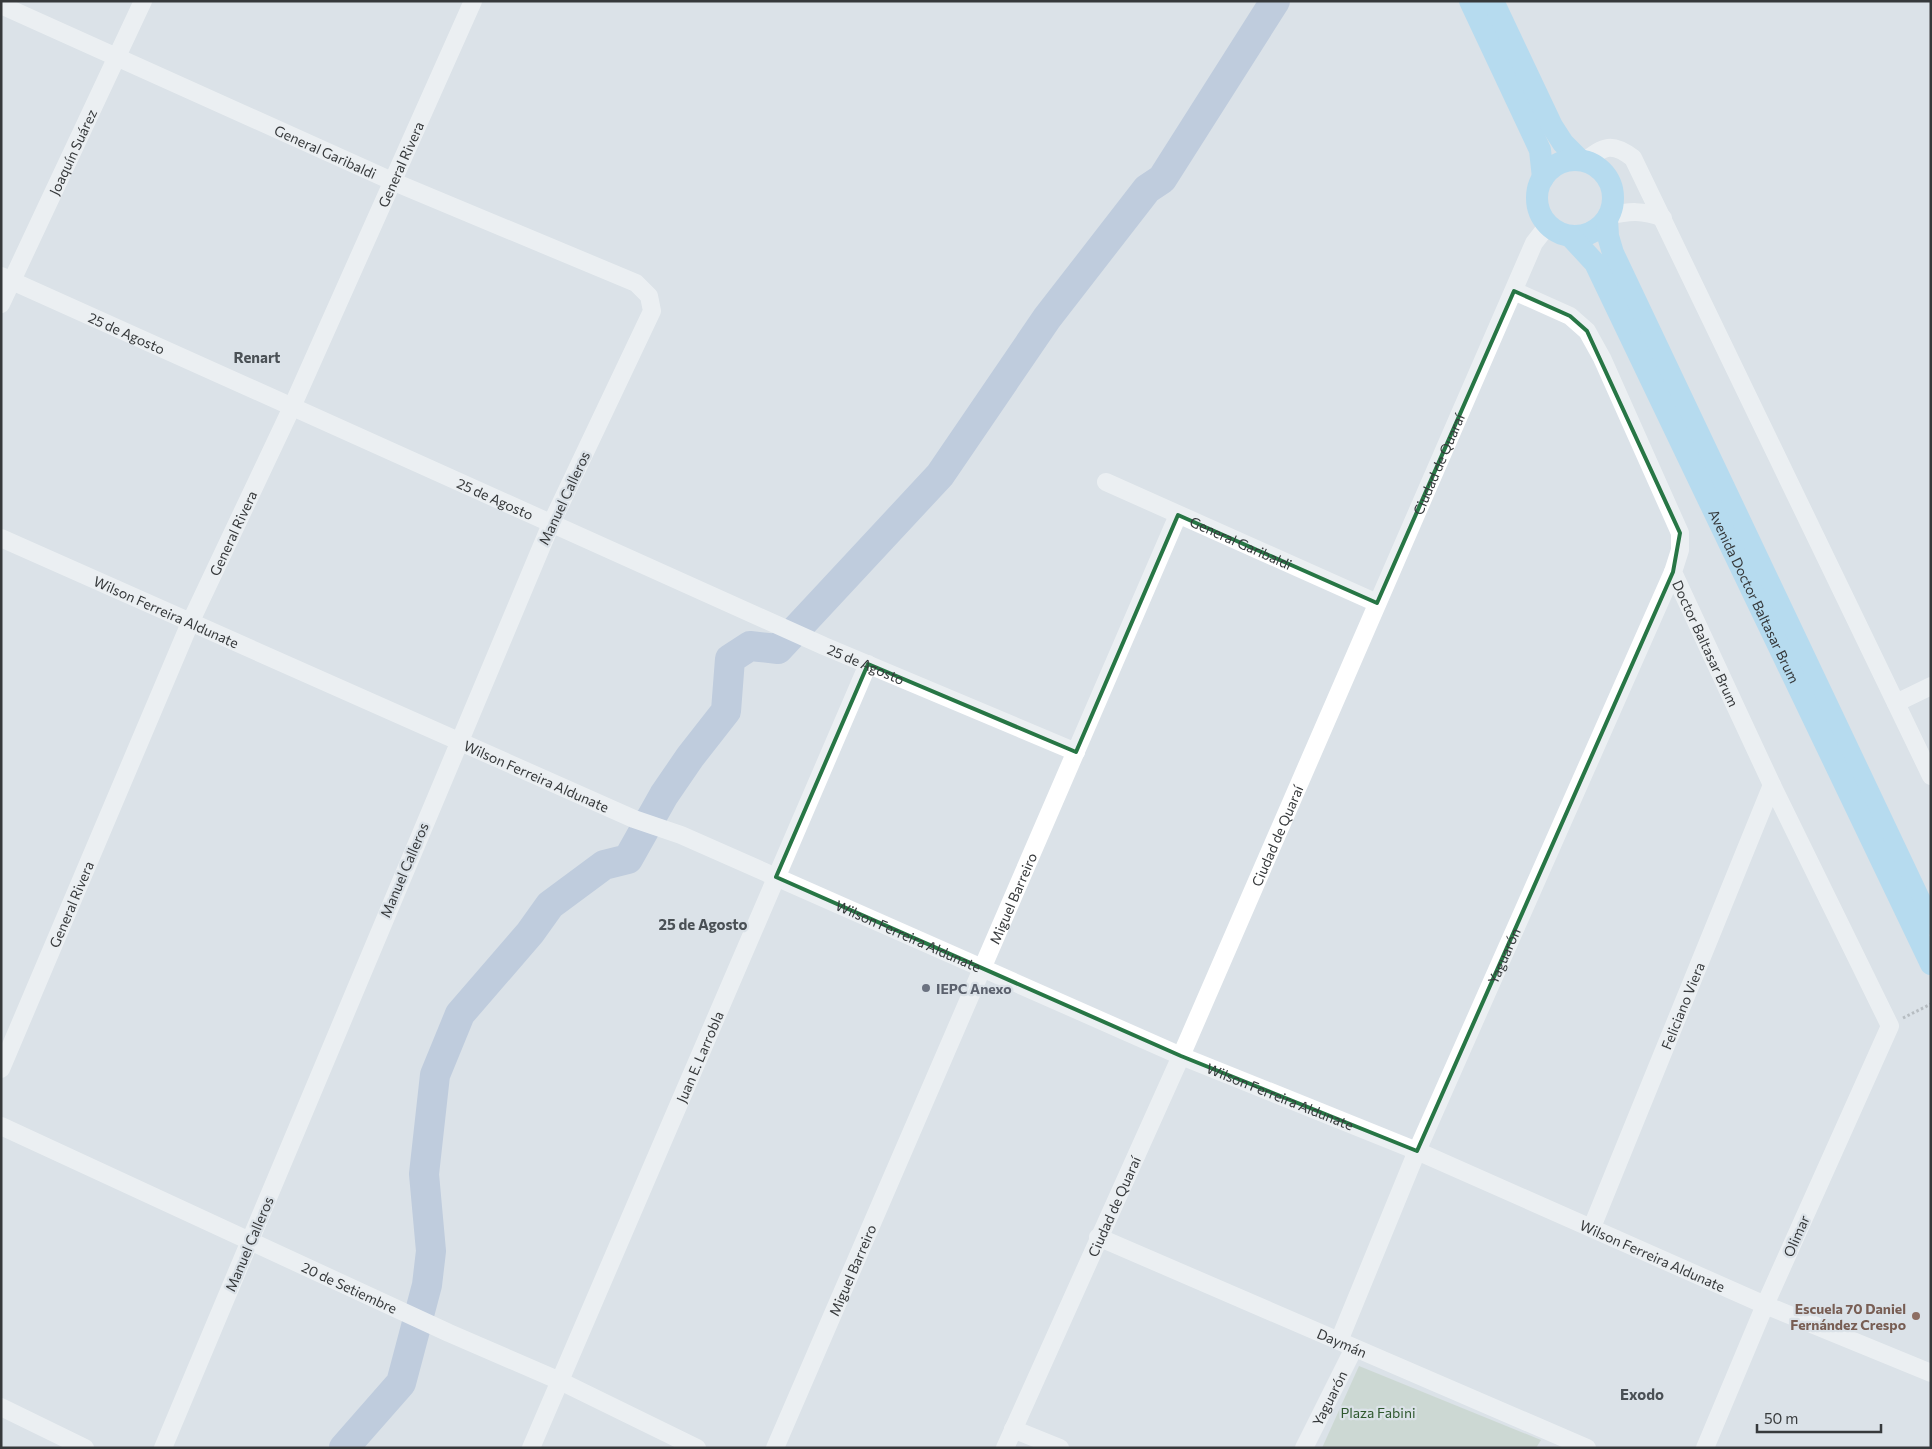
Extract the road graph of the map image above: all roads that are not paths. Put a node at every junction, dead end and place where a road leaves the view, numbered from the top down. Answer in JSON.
{"nodes":[{"id":1,"x":143,"y":1,"type":"edge"},
{"id":2,"x":473,"y":1,"type":"edge"},
{"id":3,"x":1470,"y":1,"type":"edge"},
{"id":4,"x":1493,"y":1,"type":"edge"},
{"id":5,"x":1,"y":5,"type":"edge"},
{"id":6,"x":117,"y":57,"type":"junction"},
{"id":7,"x":1582,"y":161,"type":"junction"},
{"id":8,"x":1543,"y":178,"type":"junction"},
{"id":9,"x":394,"y":182,"type":"junction"},
{"id":10,"x":1608,"y":217,"type":"junction"},
{"id":11,"x":1663,"y":218,"type":"junction"},
{"id":12,"x":1548,"y":225,"type":"junction"},
{"id":13,"x":1570,"y":236,"type":"junction"},
{"id":14,"x":7,"y":278,"type":"edge"},
{"id":15,"x":1514,"y":291,"type":"junction"},
{"id":16,"x":648,"y":296,"type":"joint"},
{"id":17,"x":1,"y":304,"type":"edge"},
{"id":18,"x":292,"y":407,"type":"junction"},
{"id":19,"x":1106,"y":482,"type":"dead end"},
{"id":20,"x":1178,"y":514,"type":"junction"},
{"id":21,"x":551,"y":524,"type":"junction"},
{"id":22,"x":1,"y":538,"type":"edge"},
{"id":23,"x":1673,"y":572,"type":"junction"},
{"id":24,"x":1377,"y":603,"type":"junction"},
{"id":25,"x":190,"y":622,"type":"junction"},
{"id":26,"x":868,"y":664,"type":"junction"},
{"id":27,"x":1931,"y":686,"type":"edge"},
{"id":28,"x":1896,"y":703,"type":"junction"},
{"id":29,"x":458,"y":741,"type":"junction"},
{"id":30,"x":1076,"y":752,"type":"junction"},
{"id":31,"x":1931,"y":776,"type":"edge"},
{"id":32,"x":1772,"y":785,"type":"junction"},
{"id":33,"x":776,"y":878,"type":"junction"},
{"id":34,"x":1931,"y":924,"type":"edge"},
{"id":35,"x":1931,"y":964,"type":"edge"},
{"id":36,"x":982,"y":969,"type":"junction"},
{"id":37,"x":1890,"y":1026,"type":"joint"},
{"id":38,"x":1181,"y":1056,"type":"junction"},
{"id":39,"x":1,"y":1069,"type":"edge"},
{"id":40,"x":1,"y":1126,"type":"edge"},
{"id":41,"x":1417,"y":1151,"type":"junction"},
{"id":42,"x":1592,"y":1227,"type":"junction"},
{"id":43,"x":1098,"y":1237,"type":"junction"},
{"id":44,"x":250,"y":1240,"type":"junction"},
{"id":45,"x":1765,"y":1305,"type":"junction"},
{"id":46,"x":1347,"y":1344,"type":"junction"},
{"id":47,"x":1931,"y":1373,"type":"edge"},
{"id":48,"x":560,"y":1381,"type":"junction"},
{"id":49,"x":1,"y":1407,"type":"edge"},
{"id":50,"x":1013,"y":1429,"type":"junction"},
{"id":51,"x":84,"y":1448,"type":"edge"},
{"id":52,"x":163,"y":1448,"type":"edge"},
{"id":53,"x":531,"y":1448,"type":"edge"},
{"id":54,"x":697,"y":1448,"type":"edge"},
{"id":55,"x":775,"y":1448,"type":"edge"},
{"id":56,"x":1005,"y":1448,"type":"edge"},
{"id":57,"x":1060,"y":1448,"type":"edge"},
{"id":58,"x":1304,"y":1448,"type":"edge"},
{"id":59,"x":1587,"y":1448,"type":"edge"},
{"id":60,"x":1705,"y":1448,"type":"edge"}],
"edges":[{"from":1,"to":6,"type":"street","name":"Joaquín Suárez"},
{"from":2,"to":9,"type":"street","name":"General Rivera"},
{"from":3,"to":8,"type":"main road"},
{"from":4,"to":7,"type":"main road"},
{"from":5,"to":6,"type":"street","name":"General Garibaldi"},
{"from":6,"to":9,"type":"street","name":"General Garibaldi"},
{"from":6,"to":14,"type":"street","name":"Joaquín Suárez"},
{"from":7,"to":8,"type":"main road"},
{"from":7,"to":10,"type":"main road"},
{"from":7,"to":11,"type":"street"},
{"from":8,"to":12,"type":"main road"},
{"from":9,"to":16,"type":"street","name":"General Garibaldi"},
{"from":9,"to":18,"type":"street","name":"General Rivera"},
{"from":10,"to":11,"type":"street"},
{"from":10,"to":13,"type":"main road"},
{"from":10,"to":34,"type":"main road","name":"Avenida Doctor Baltasar Brum"},
{"from":11,"to":28,"type":"street"},
{"from":12,"to":13,"type":"main road"},
{"from":12,"to":15,"type":"street","name":"Ciudad de Quaraí"},
{"from":13,"to":35,"type":"main road","name":"Avenida Doctor Baltasar Brum"},
{"from":14,"to":17,"type":"street","name":"Joaquín Suárez"},
{"from":14,"to":18,"type":"street","name":"25 de Agosto"},
{"from":15,"to":23,"type":"street","name":"Doctor Baltasar Brum"},
{"from":15,"to":24,"type":"street","name":"Ciudad de Quaraí"},
{"from":16,"to":21,"type":"street","name":"Manuel Calleros"},
{"from":18,"to":21,"type":"street","name":"25 de Agosto"},
{"from":18,"to":25,"type":"street","name":"General Rivera"},
{"from":19,"to":20,"type":"street","name":"General Garibaldi"},
{"from":20,"to":24,"type":"street","name":"General Garibaldi"},
{"from":20,"to":30,"type":"street","name":"Miguel Barreiro"},
{"from":21,"to":26,"type":"street","name":"25 de Agosto"},
{"from":21,"to":29,"type":"street","name":"Manuel Calleros"},
{"from":22,"to":25,"type":"street","name":"Wilson Ferreira Aldunate"},
{"from":23,"to":32,"type":"street","name":"Doctor Baltasar Brum"},
{"from":23,"to":41,"type":"street","name":"Yaguarón"},
{"from":24,"to":38,"type":"street","name":"Ciudad de Quaraí"},
{"from":25,"to":29,"type":"street","name":"Wilson Ferreira Aldunate"},
{"from":25,"to":39,"type":"street","name":"General Rivera"},
{"from":26,"to":30,"type":"street","name":"25 de Agosto"},
{"from":26,"to":33,"type":"street","name":"Juan E. Larrobla"},
{"from":27,"to":28,"type":"street"},
{"from":28,"to":31,"type":"street"},
{"from":29,"to":33,"type":"street","name":"Wilson Ferreira Aldunate"},
{"from":29,"to":44,"type":"street","name":"Manuel Calleros"},
{"from":30,"to":36,"type":"street","name":"Miguel Barreiro"},
{"from":32,"to":37,"type":"street","name":"Doctor Baltasar Brum"},
{"from":32,"to":42,"type":"street","name":"Feliciano Viera"},
{"from":33,"to":36,"type":"street","name":"Wilson Ferreira Aldunate"},
{"from":33,"to":48,"type":"street","name":"Juan E. Larrobla"},
{"from":36,"to":38,"type":"street","name":"Wilson Ferreira Aldunate"},
{"from":36,"to":55,"type":"street","name":"Miguel Barreiro"},
{"from":37,"to":45,"type":"street","name":"Olimar"},
{"from":38,"to":41,"type":"street","name":"Wilson Ferreira Aldunate"},
{"from":38,"to":43,"type":"street","name":"Ciudad de Quaraí"},
{"from":40,"to":44,"type":"street","name":"20 de Setiembre"},
{"from":41,"to":42,"type":"street","name":"Wilson Ferreira Aldunate"},
{"from":41,"to":46,"type":"street","name":"Yaguarón"},
{"from":42,"to":45,"type":"street","name":"Wilson Ferreira Aldunate"},
{"from":43,"to":46,"type":"street","name":"Daymán"},
{"from":43,"to":50,"type":"street","name":"Ciudad de Quaraí"},
{"from":44,"to":48,"type":"street","name":"20 de Setiembre"},
{"from":44,"to":52,"type":"street","name":"Manuel Calleros"},
{"from":45,"to":47,"type":"street","name":"Wilson Ferreira Aldunate"},
{"from":45,"to":60,"type":"street","name":"Olimar"},
{"from":46,"to":58,"type":"street","name":"Yaguarón"},
{"from":46,"to":59,"type":"street","name":"Daymán"},
{"from":48,"to":53,"type":"street","name":"Juan E. Larrobla"},
{"from":48,"to":54,"type":"street","name":"20 de Setiembre"},
{"from":49,"to":51,"type":"street"},
{"from":50,"to":56,"type":"street","name":"Ciudad de Quaraí"},
{"from":50,"to":57,"type":"street"}]}
